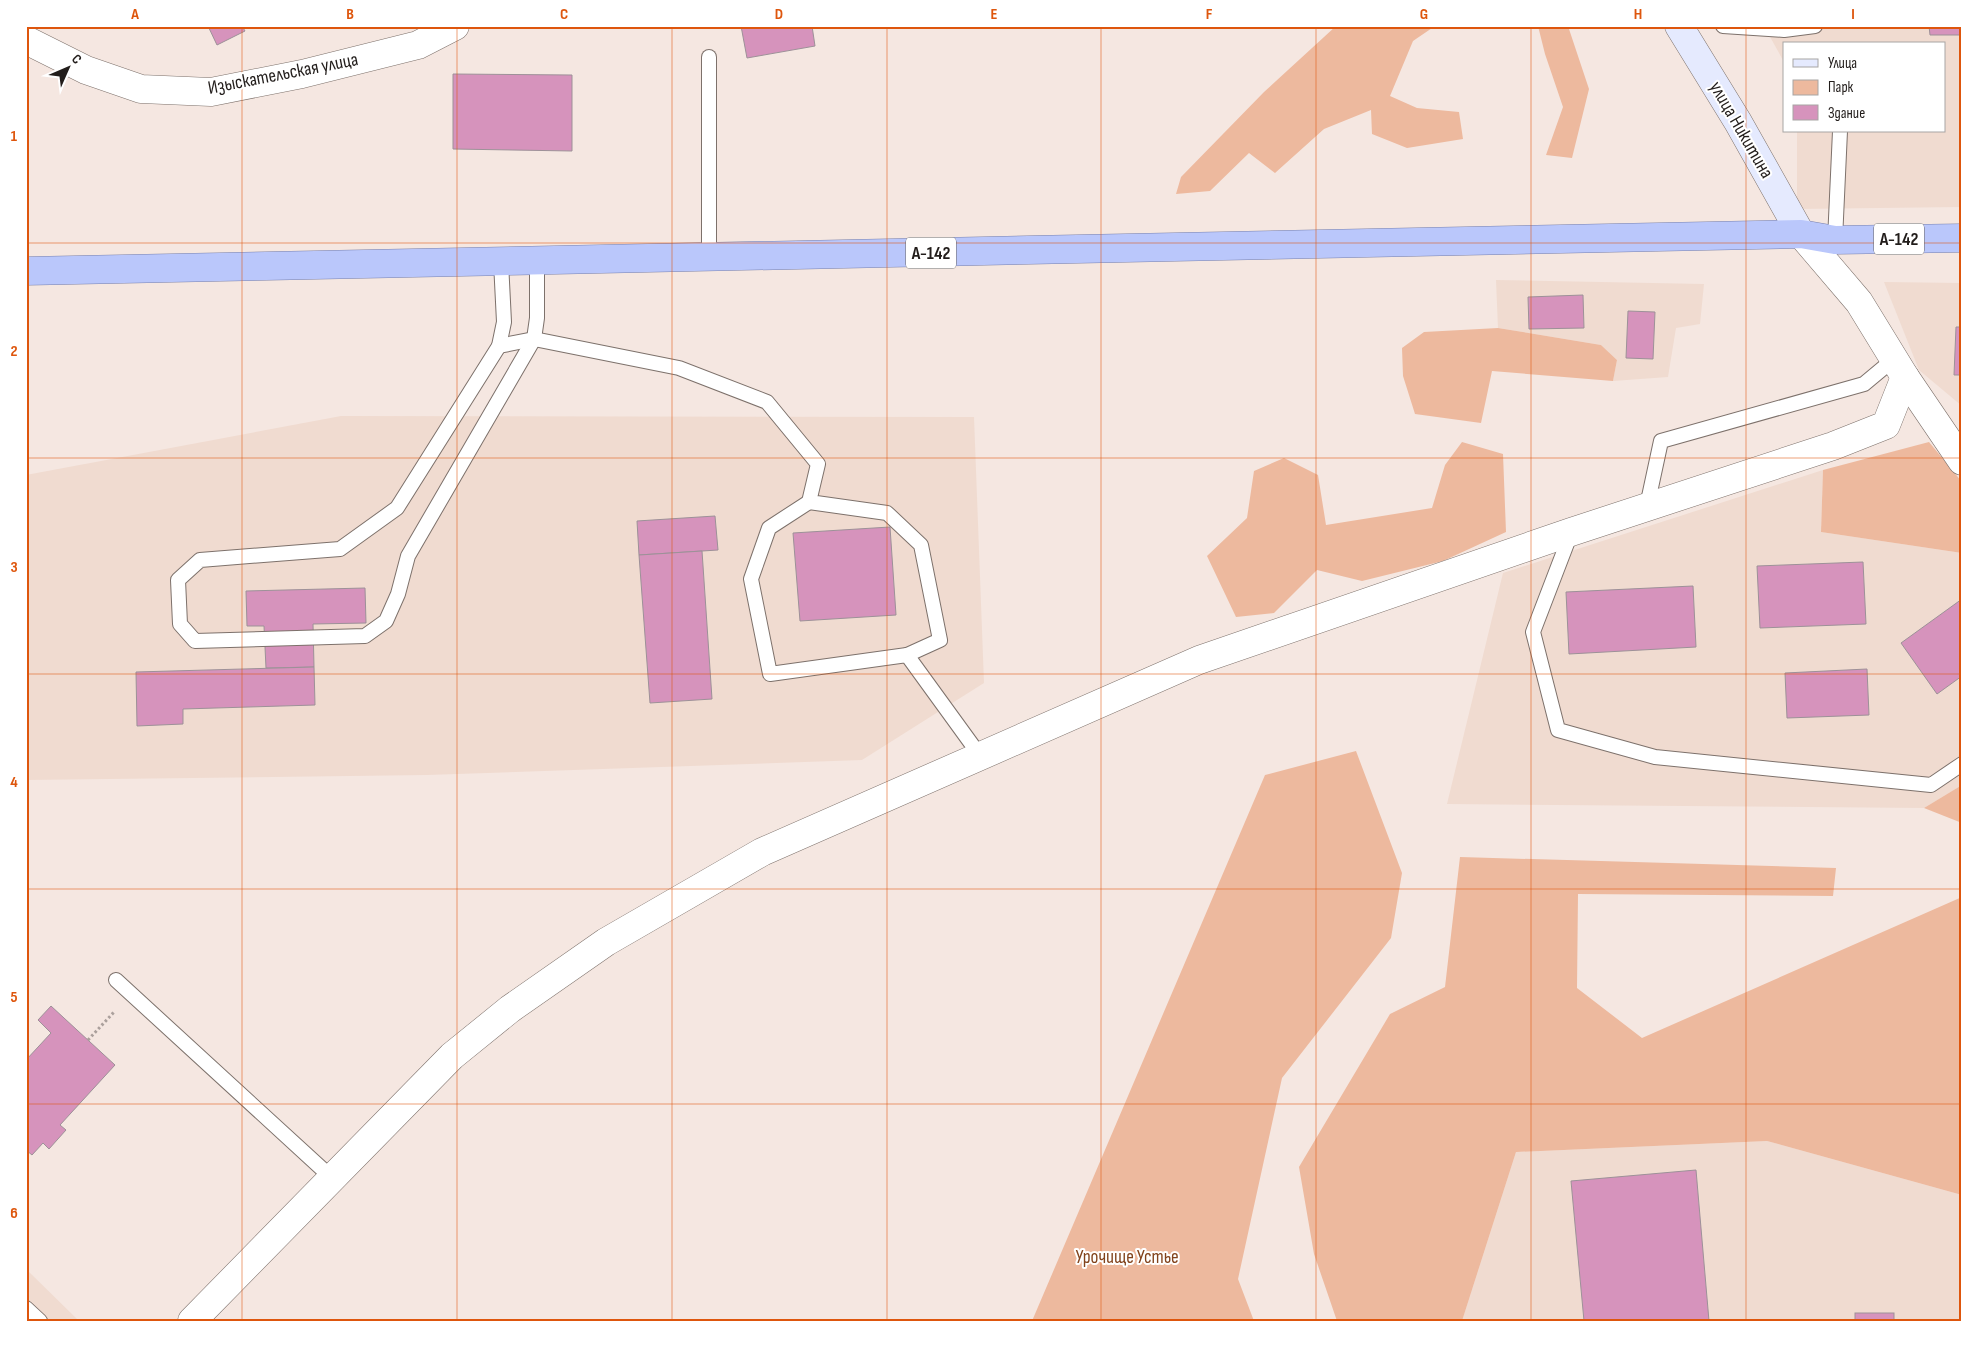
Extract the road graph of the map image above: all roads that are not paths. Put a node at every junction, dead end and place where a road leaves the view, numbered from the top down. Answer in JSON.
{"nodes":[{"id":1,"x":455,"y":26,"type":"edge"},
{"id":2,"x":1679,"y":26,"type":"edge"},
{"id":3,"x":1723,"y":26,"type":"edge"},
{"id":4,"x":1815,"y":26,"type":"edge"},
{"id":5,"x":26,"y":40,"type":"edge"},
{"id":6,"x":709,"y":56,"type":"dead end"},
{"id":7,"x":1840,"y":132,"type":"edge"},
{"id":8,"x":1801,"y":234,"type":"junction"},
{"id":9,"x":1962,"y":238,"type":"edge"},
{"id":10,"x":1835,"y":240,"type":"junction"},
{"id":11,"x":709,"y":257,"type":"junction"},
{"id":12,"x":537,"y":261,"type":"junction"},
{"id":13,"x":501,"y":262,"type":"junction"},
{"id":14,"x":26,"y":272,"type":"edge"},
{"id":15,"x":534,"y":339,"type":"junction"},
{"id":16,"x":500,"y":346,"type":"junction"},
{"id":17,"x":1899,"y":368,"type":"junction"},
{"id":18,"x":1962,"y":460,"type":"edge"},
{"id":19,"x":809,"y":502,"type":"junction"},
{"id":20,"x":1648,"y":506,"type":"junction"},
{"id":21,"x":1571,"y":532,"type":"junction"},
{"id":22,"x":908,"y":655,"type":"junction"},
{"id":23,"x":981,"y":757,"type":"junction"},
{"id":24,"x":1962,"y":764,"type":"edge"},
{"id":25,"x":116,"y":980,"type":"dead end"},
{"id":26,"x":332,"y":1178,"type":"junction"},
{"id":27,"x":26,"y":1308,"type":"edge"},
{"id":28,"x":40,"y":1321,"type":"edge"},
{"id":29,"x":192,"y":1321,"type":"edge"}],
"edges":[{"from":1,"to":5,"type":"street","name":"Изыскательская улица"},
{"from":2,"to":8,"type":"main road","name":"улица Никитина"},
{"from":3,"to":4,"type":"lane"},
{"from":6,"to":11,"type":"lane"},
{"from":7,"to":10,"type":"lane"},
{"from":8,"to":10,"type":"highway","number":"А-142"},
{"from":8,"to":11,"type":"highway","number":"А-142"},
{"from":8,"to":17,"type":"street"},
{"from":9,"to":10,"type":"highway","number":"А-142"},
{"from":11,"to":12,"type":"highway","number":"А-142"},
{"from":12,"to":13,"type":"highway","number":"А-142"},
{"from":12,"to":15,"type":"lane"},
{"from":13,"to":14,"type":"highway","number":"А-142"},
{"from":13,"to":16,"type":"lane"},
{"from":15,"to":16,"type":"lane"},
{"from":15,"to":16,"type":"lane"},
{"from":15,"to":19,"type":"lane"},
{"from":17,"to":18,"type":"street"},
{"from":17,"to":20,"type":"street"},
{"from":17,"to":20,"type":"lane"},
{"from":19,"to":22,"type":"lane"},
{"from":19,"to":22,"type":"lane"},
{"from":20,"to":21,"type":"street"},
{"from":21,"to":23,"type":"street"},
{"from":21,"to":24,"type":"lane"},
{"from":22,"to":23,"type":"lane"},
{"from":23,"to":26,"type":"street"},
{"from":25,"to":26,"type":"lane"},
{"from":26,"to":29,"type":"street"},
{"from":27,"to":28,"type":"lane"}]}
